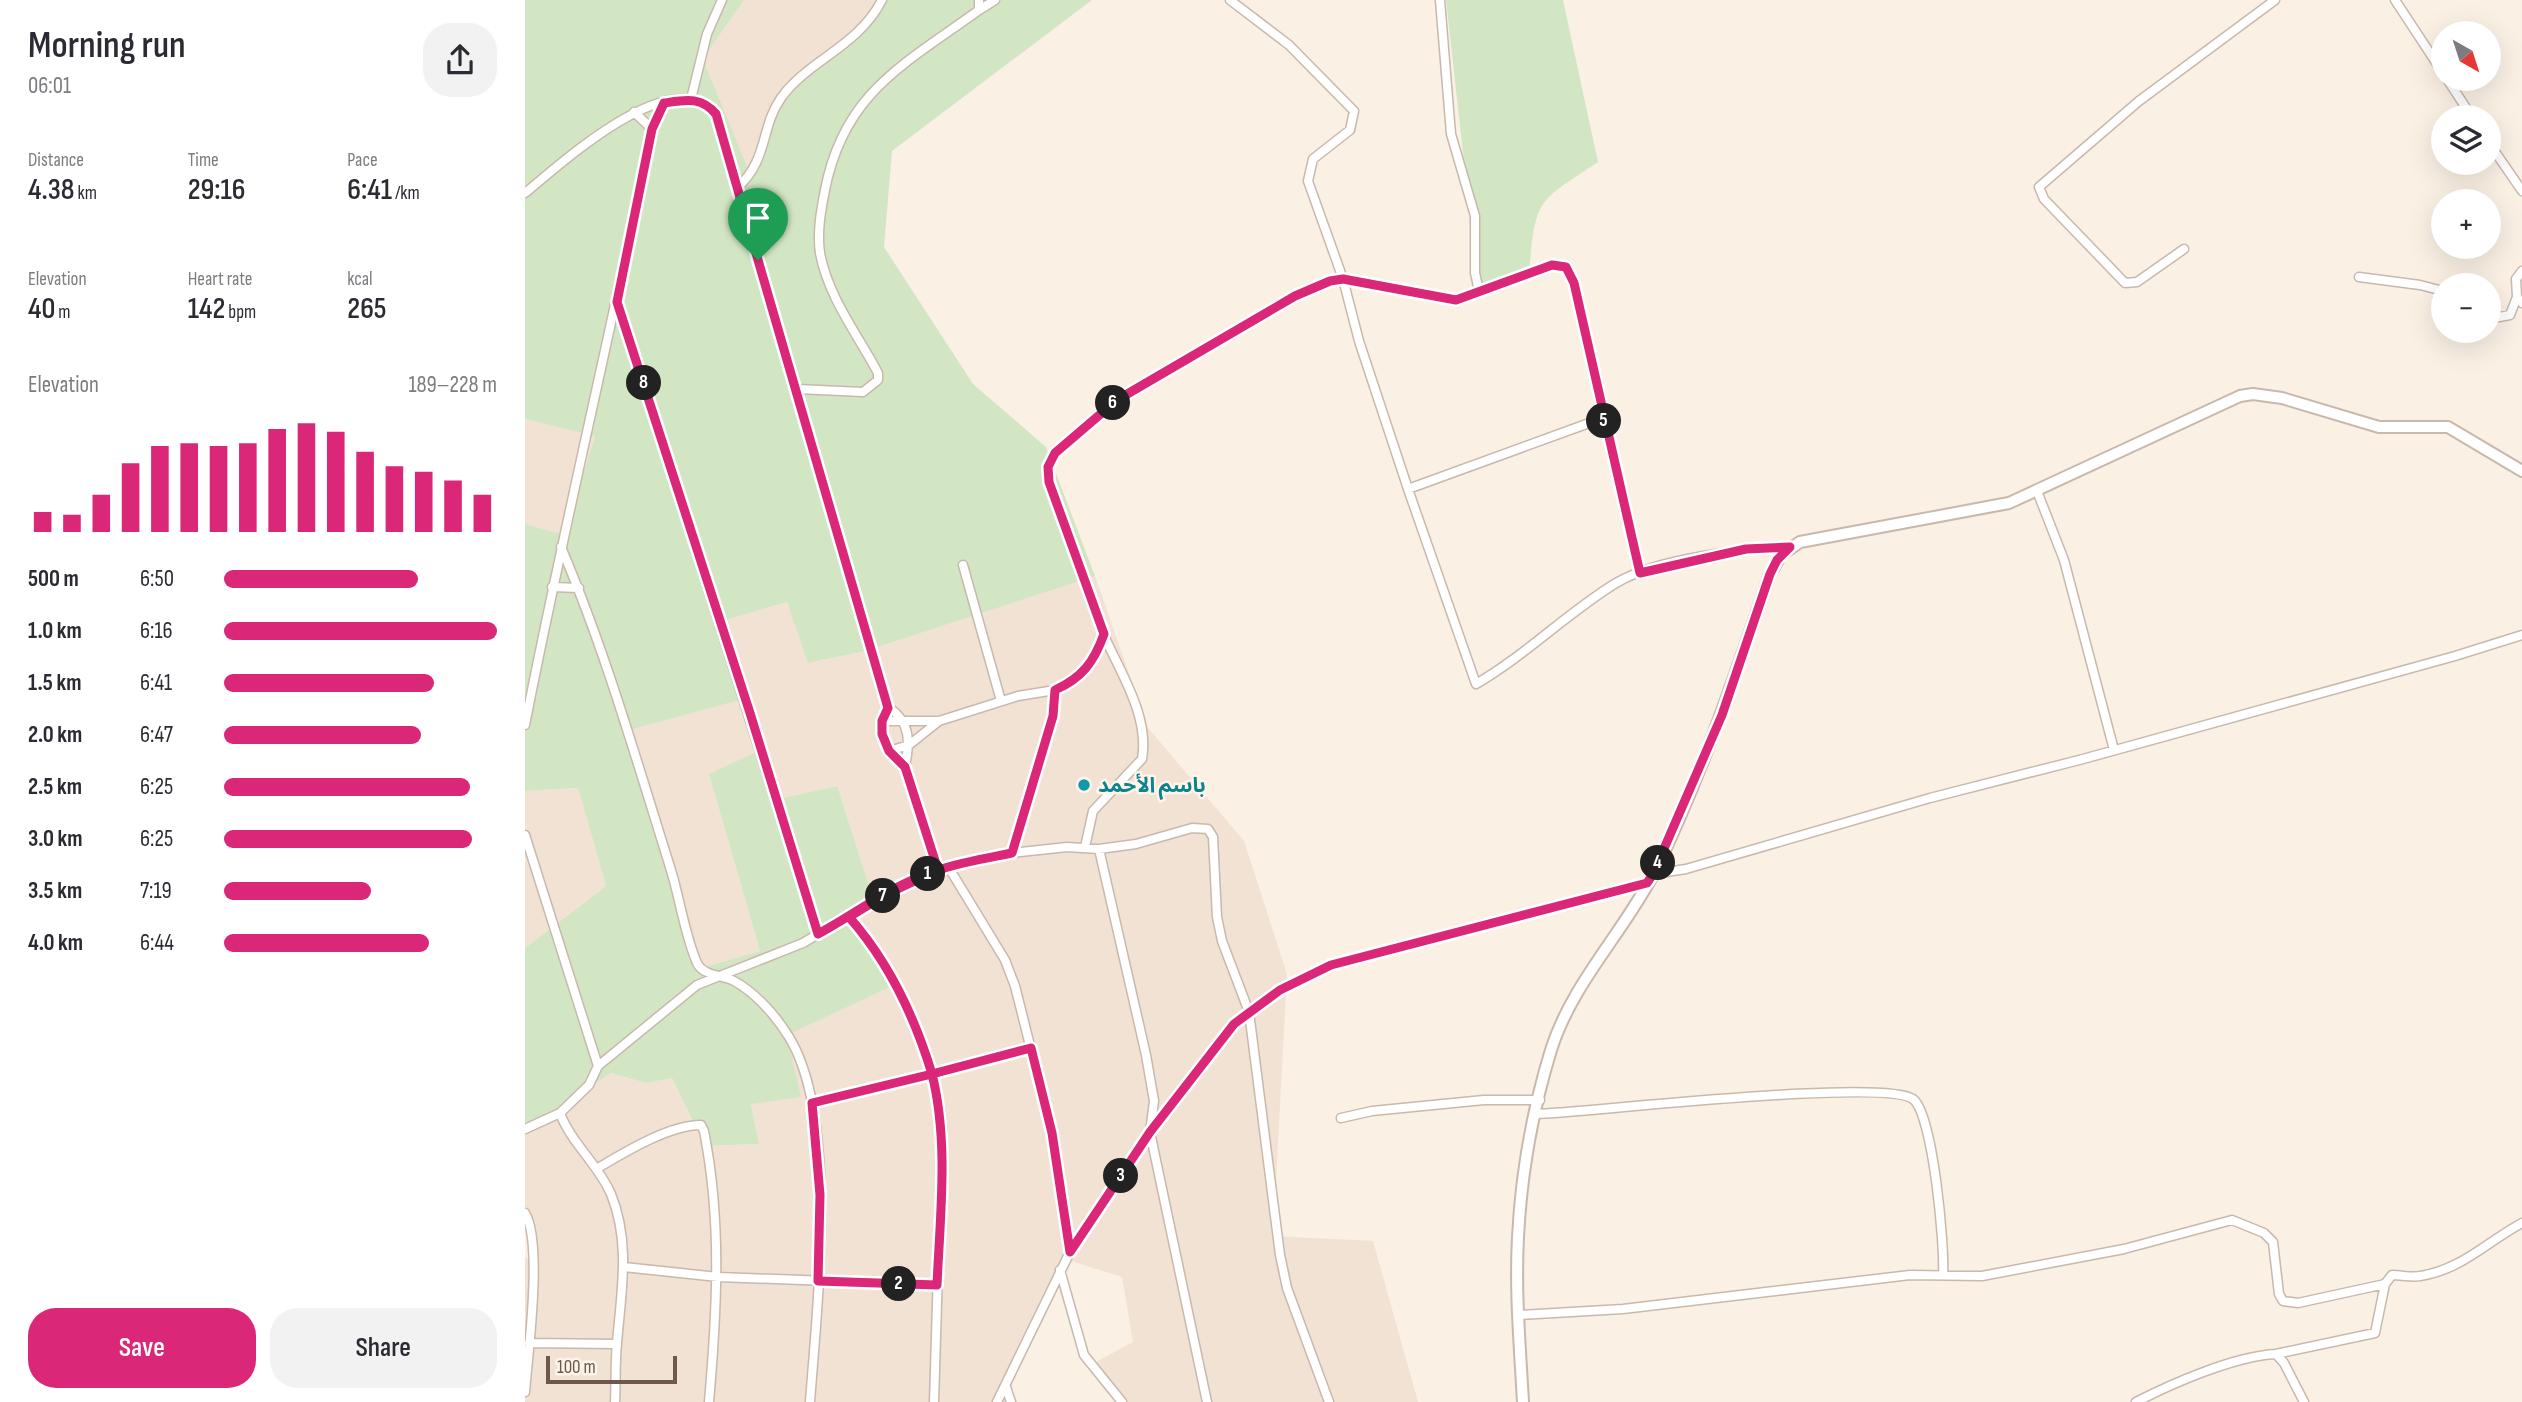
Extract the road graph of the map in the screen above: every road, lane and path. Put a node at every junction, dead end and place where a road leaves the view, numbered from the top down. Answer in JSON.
{"nodes":[{"id":1,"x":722,"y":0,"type":"edge"},
{"id":2,"x":882,"y":0,"type":"edge"},
{"id":3,"x":979,"y":0,"type":"edge"},
{"id":4,"x":995,"y":0,"type":"edge"},
{"id":5,"x":1230,"y":0,"type":"edge"},
{"id":6,"x":1440,"y":0,"type":"edge"},
{"id":7,"x":2275,"y":0,"type":"edge"},
{"id":8,"x":2395,"y":0,"type":"edge"},
{"id":9,"x":979,"y":10,"type":"junction"},
{"id":10,"x":2431,"y":55,"type":"edge"},
{"id":11,"x":691,"y":99,"type":"junction"},
{"id":12,"x":664,"y":103,"type":"junction"},
{"id":13,"x":634,"y":111,"type":"junction"},
{"id":14,"x":652,"y":129,"type":"junction"},
{"id":15,"x":2501,"y":160,"type":"edge"},
{"id":16,"x":736,"y":189,"type":"junction"},
{"id":17,"x":2522,"y":191,"type":"edge"},
{"id":18,"x":525,"y":193,"type":"edge"},
{"id":19,"x":2184,"y":249,"type":"dead end"},
{"id":20,"x":2522,"y":271,"type":"edge"},
{"id":21,"x":2359,"y":277,"type":"dead end"},
{"id":22,"x":1343,"y":279,"type":"junction"},
{"id":23,"x":2431,"y":288,"type":"edge"},
{"id":24,"x":1479,"y":291,"type":"junction"},
{"id":25,"x":2519,"y":300,"type":"edge"},
{"id":26,"x":617,"y":302,"type":"junction"},
{"id":27,"x":2501,"y":317,"type":"edge"},
{"id":28,"x":797,"y":389,"type":"junction"},
{"id":29,"x":1603,"y":418,"type":"junction"},
{"id":30,"x":2522,"y":471,"type":"edge"},
{"id":31,"x":1408,"y":489,"type":"junction"},
{"id":32,"x":2037,"y":491,"type":"junction"},
{"id":33,"x":562,"y":547,"type":"junction"},
{"id":34,"x":1790,"y":547,"type":"junction"},
{"id":35,"x":963,"y":565,"type":"dead end"},
{"id":36,"x":1640,"y":573,"type":"junction"},
{"id":37,"x":552,"y":587,"type":"junction"},
{"id":38,"x":579,"y":588,"type":"junction"},
{"id":39,"x":1104,"y":634,"type":"junction"},
{"id":40,"x":2522,"y":635,"type":"edge"},
{"id":41,"x":1055,"y":690,"type":"junction"},
{"id":42,"x":1002,"y":701,"type":"junction"},
{"id":43,"x":888,"y":708,"type":"junction"},
{"id":44,"x":904,"y":720,"type":"junction"},
{"id":45,"x":882,"y":721,"type":"junction"},
{"id":46,"x":939,"y":721,"type":"junction"},
{"id":47,"x":525,"y":725,"type":"edge"},
{"id":48,"x":909,"y":745,"type":"junction"},
{"id":49,"x":2115,"y":750,"type":"junction"},
{"id":50,"x":889,"y":751,"type":"junction"},
{"id":51,"x":905,"y":767,"type":"junction"},
{"id":52,"x":525,"y":835,"type":"edge"},
{"id":53,"x":1085,"y":847,"type":"junction"},
{"id":54,"x":1098,"y":849,"type":"junction"},
{"id":55,"x":1012,"y":853,"type":"junction"},
{"id":56,"x":949,"y":868,"type":"junction"},
{"id":57,"x":938,"y":870,"type":"junction"},
{"id":58,"x":1650,"y":879,"type":"junction"},
{"id":59,"x":849,"y":917,"type":"junction"},
{"id":60,"x":818,"y":934,"type":"junction"},
{"id":61,"x":722,"y":975,"type":"junction"},
{"id":62,"x":1249,"y":1012,"type":"junction"},
{"id":63,"x":1031,"y":1048,"type":"junction"},
{"id":64,"x":597,"y":1066,"type":"junction"},
{"id":65,"x":932,"y":1074,"type":"junction"},
{"id":66,"x":1540,"y":1100,"type":"junction"},
{"id":67,"x":812,"y":1103,"type":"junction"},
{"id":68,"x":560,"y":1113,"type":"junction"},
{"id":69,"x":1536,"y":1114,"type":"junction"},
{"id":70,"x":1341,"y":1118,"type":"dead end"},
{"id":71,"x":525,"y":1129,"type":"edge"},
{"id":72,"x":1150,"y":1132,"type":"junction"},
{"id":73,"x":598,"y":1168,"type":"junction"},
{"id":74,"x":525,"y":1213,"type":"edge"},
{"id":75,"x":2522,"y":1223,"type":"edge"},
{"id":76,"x":1070,"y":1252,"type":"junction"},
{"id":77,"x":624,"y":1267,"type":"junction"},
{"id":78,"x":1060,"y":1270,"type":"junction"},
{"id":79,"x":1943,"y":1275,"type":"junction"},
{"id":80,"x":719,"y":1277,"type":"junction"},
{"id":81,"x":818,"y":1281,"type":"junction"},
{"id":82,"x":2385,"y":1284,"type":"junction"},
{"id":83,"x":937,"y":1285,"type":"junction"},
{"id":84,"x":1518,"y":1315,"type":"junction"},
{"id":85,"x":529,"y":1343,"type":"junction"},
{"id":86,"x":617,"y":1344,"type":"junction"},
{"id":87,"x":2276,"y":1354,"type":"junction"},
{"id":88,"x":1006,"y":1387,"type":"junction"},
{"id":89,"x":525,"y":1392,"type":"edge"},
{"id":90,"x":615,"y":1402,"type":"edge"},
{"id":91,"x":709,"y":1402,"type":"edge"},
{"id":92,"x":810,"y":1402,"type":"edge"},
{"id":93,"x":935,"y":1402,"type":"edge"},
{"id":94,"x":997,"y":1402,"type":"edge"},
{"id":95,"x":1011,"y":1402,"type":"edge"},
{"id":96,"x":1122,"y":1402,"type":"edge"},
{"id":97,"x":1207,"y":1402,"type":"edge"},
{"id":98,"x":1329,"y":1402,"type":"edge"},
{"id":99,"x":1523,"y":1402,"type":"edge"},
{"id":100,"x":2136,"y":1402,"type":"edge"},
{"id":101,"x":2304,"y":1402,"type":"edge"}],
"edges":[{"from":1,"to":11,"type":"street"},
{"from":2,"to":16,"type":"street"},
{"from":3,"to":9,"type":"street"},
{"from":4,"to":9,"type":"street"},
{"from":5,"to":22,"type":"street"},
{"from":6,"to":24,"type":"street"},
{"from":7,"to":19,"type":"street"},
{"from":8,"to":10,"type":"street"},
{"from":9,"to":28,"type":"street"},
{"from":11,"to":12,"type":"street"},
{"from":11,"to":16,"type":"street"},
{"from":12,"to":13,"type":"street"},
{"from":12,"to":14,"type":"street"},
{"from":13,"to":14,"type":"street"},
{"from":13,"to":18,"type":"street"},
{"from":14,"to":26,"type":"street"},
{"from":15,"to":17,"type":"street"},
{"from":16,"to":28,"type":"street"},
{"from":20,"to":25,"type":"street"},
{"from":21,"to":23,"type":"street"},
{"from":22,"to":24,"type":"street"},
{"from":22,"to":31,"type":"street"},
{"from":22,"to":39,"type":"street"},
{"from":24,"to":29,"type":"street"},
{"from":25,"to":27,"type":"street"},
{"from":26,"to":33,"type":"street"},
{"from":26,"to":60,"type":"street"},
{"from":28,"to":43,"type":"street"},
{"from":29,"to":31,"type":"street"},
{"from":29,"to":36,"type":"street"},
{"from":30,"to":32,"type":"street"},
{"from":31,"to":36,"type":"street"},
{"from":32,"to":34,"type":"street"},
{"from":32,"to":49,"type":"street"},
{"from":33,"to":37,"type":"street"},
{"from":33,"to":38,"type":"street"},
{"from":34,"to":36,"type":"street"},
{"from":34,"to":58,"type":"street"},
{"from":35,"to":42,"type":"street"},
{"from":37,"to":38,"type":"street"},
{"from":37,"to":47,"type":"street"},
{"from":38,"to":61,"type":"street"},
{"from":39,"to":41,"type":"street"},
{"from":39,"to":53,"type":"street"},
{"from":40,"to":49,"type":"street"},
{"from":41,"to":42,"type":"street"},
{"from":41,"to":55,"type":"street"},
{"from":42,"to":46,"type":"street"},
{"from":43,"to":44,"type":"street"},
{"from":43,"to":45,"type":"street"},
{"from":44,"to":45,"type":"street"},
{"from":44,"to":46,"type":"street"},
{"from":44,"to":48,"type":"street"},
{"from":45,"to":50,"type":"street"},
{"from":46,"to":48,"type":"street"},
{"from":48,"to":50,"type":"street"},
{"from":48,"to":51,"type":"street"},
{"from":49,"to":58,"type":"street"},
{"from":50,"to":51,"type":"street"},
{"from":51,"to":57,"type":"street"},
{"from":52,"to":64,"type":"street"},
{"from":53,"to":54,"type":"street"},
{"from":53,"to":55,"type":"street"},
{"from":54,"to":62,"type":"street"},
{"from":54,"to":72,"type":"street"},
{"from":55,"to":56,"type":"street"},
{"from":56,"to":57,"type":"street"},
{"from":56,"to":63,"type":"street"},
{"from":57,"to":59,"type":"street"},
{"from":58,"to":62,"type":"street"},
{"from":58,"to":66,"type":"street"},
{"from":59,"to":60,"type":"street"},
{"from":59,"to":65,"type":"street"},
{"from":60,"to":61,"type":"street"},
{"from":61,"to":64,"type":"street"},
{"from":61,"to":67,"type":"street"},
{"from":62,"to":72,"type":"street"},
{"from":62,"to":98,"type":"street"},
{"from":63,"to":65,"type":"street"},
{"from":63,"to":76,"type":"street"},
{"from":64,"to":68,"type":"street"},
{"from":65,"to":67,"type":"street"},
{"from":65,"to":83,"type":"street"},
{"from":66,"to":69,"type":"street"},
{"from":66,"to":70,"type":"street"},
{"from":67,"to":81,"type":"street"},
{"from":68,"to":71,"type":"street"},
{"from":68,"to":73,"type":"street"},
{"from":69,"to":79,"type":"street"},
{"from":69,"to":84,"type":"street"},
{"from":72,"to":76,"type":"street"},
{"from":72,"to":97,"type":"street"},
{"from":73,"to":77,"type":"street"},
{"from":73,"to":80,"type":"street"},
{"from":74,"to":85,"type":"street"},
{"from":75,"to":82,"type":"street"},
{"from":76,"to":78,"type":"street"},
{"from":77,"to":80,"type":"street"},
{"from":77,"to":86,"type":"street"},
{"from":78,"to":88,"type":"street"},
{"from":78,"to":96,"type":"street"},
{"from":79,"to":82,"type":"street"},
{"from":79,"to":84,"type":"street"},
{"from":80,"to":81,"type":"street"},
{"from":80,"to":91,"type":"street"},
{"from":81,"to":83,"type":"street"},
{"from":81,"to":92,"type":"street"},
{"from":82,"to":87,"type":"street"},
{"from":83,"to":93,"type":"street"},
{"from":84,"to":99,"type":"street"},
{"from":85,"to":86,"type":"street"},
{"from":85,"to":89,"type":"street"},
{"from":86,"to":90,"type":"street"},
{"from":87,"to":100,"type":"street"},
{"from":87,"to":101,"type":"street"},
{"from":88,"to":94,"type":"street"},
{"from":88,"to":95,"type":"street"}]}
